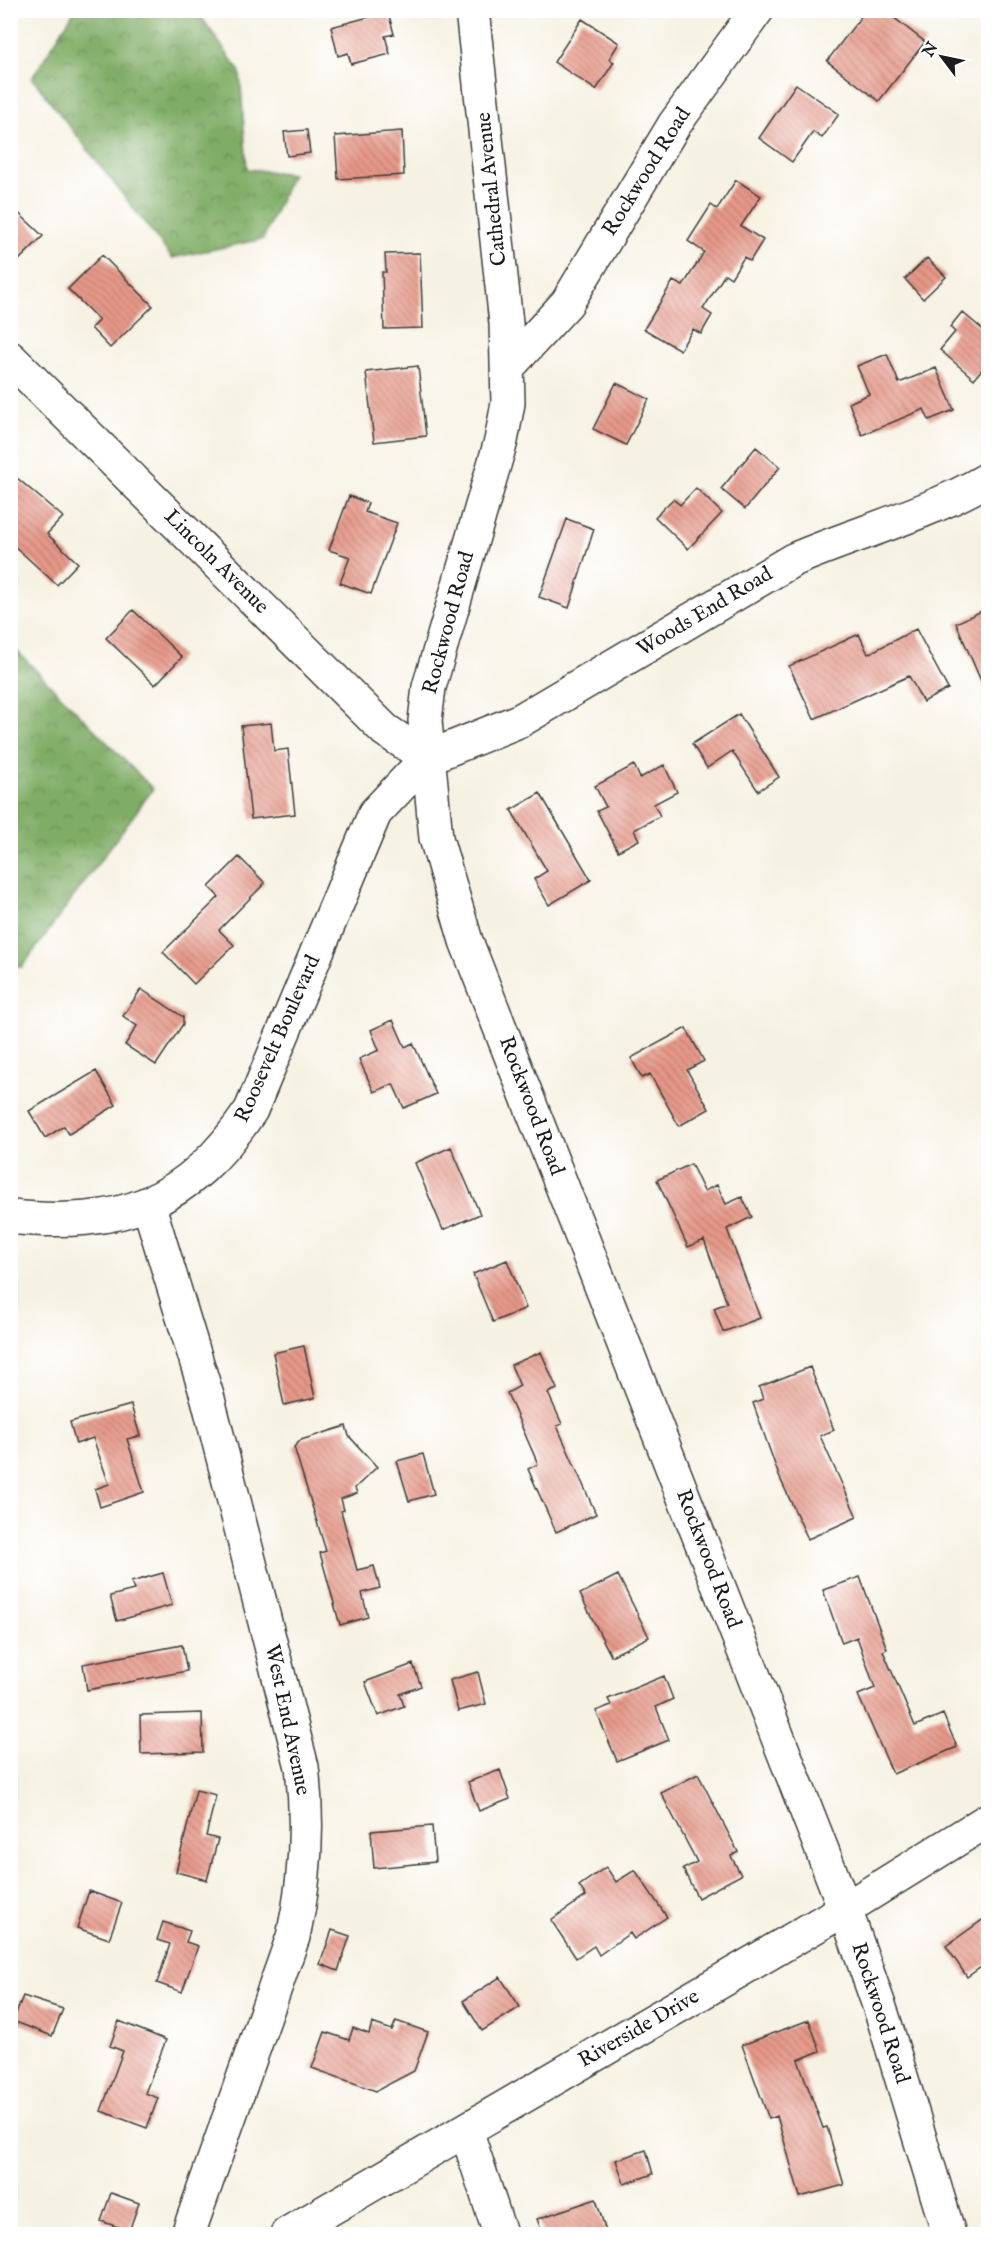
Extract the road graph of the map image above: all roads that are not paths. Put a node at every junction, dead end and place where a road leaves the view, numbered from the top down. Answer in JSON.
{"nodes":[{"id":1,"x":472,"y":10,"type":"edge"},
{"id":2,"x":757,"y":10,"type":"edge"},
{"id":3,"x":10,"y":358,"type":"edge"},
{"id":4,"x":508,"y":367,"type":"junction"},
{"id":5,"x":988,"y":479,"type":"edge"},
{"id":6,"x":427,"y":758,"type":"junction"},
{"id":7,"x":148,"y":1203,"type":"junction"},
{"id":8,"x":10,"y":1217,"type":"edge"},
{"id":9,"x":988,"y":1820,"type":"edge"},
{"id":10,"x":845,"y":1909,"type":"junction"},
{"id":11,"x":466,"y":2130,"type":"junction"},
{"id":12,"x":188,"y":2235,"type":"edge"},
{"id":13,"x":287,"y":2235,"type":"edge"},
{"id":14,"x":500,"y":2235,"type":"edge"},
{"id":15,"x":949,"y":2235,"type":"edge"}],
"edges":[{"from":1,"to":4,"type":"street","name":"Cathedral Avenue"},
{"from":2,"to":4,"type":"street","name":"Rockwood Road"},
{"from":3,"to":6,"type":"street","name":"Lincoln Avenue"},
{"from":4,"to":6,"type":"street","name":"Rockwood Road"},
{"from":5,"to":6,"type":"street","name":"Woods End Road"},
{"from":6,"to":7,"type":"street","name":"Roosevelt Boulevard"},
{"from":6,"to":10,"type":"street","name":"Rockwood Road"},
{"from":7,"to":8,"type":"street","name":"Roosevelt Boulevard"},
{"from":7,"to":12,"type":"street","name":"West End Avenue"},
{"from":9,"to":10,"type":"street","name":"Riverside Drive"},
{"from":10,"to":11,"type":"street","name":"Riverside Drive"},
{"from":10,"to":15,"type":"street","name":"Rockwood Road"},
{"from":11,"to":13,"type":"street","name":"Riverside Drive"},
{"from":11,"to":14,"type":"street"}]}
